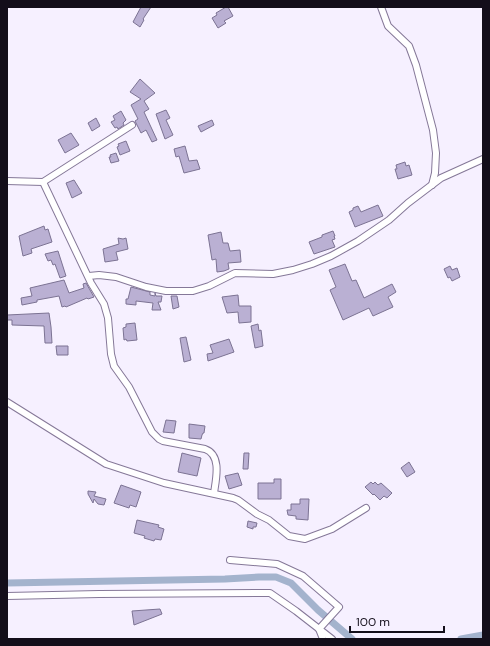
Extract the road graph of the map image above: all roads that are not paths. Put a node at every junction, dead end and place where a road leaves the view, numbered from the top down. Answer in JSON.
{"nodes":[{"id":1,"x":381,"y":7,"type":"edge"},
{"id":2,"x":132,"y":125,"type":"dead end"},
{"id":3,"x":483,"y":159,"type":"edge"},
{"id":4,"x":7,"y":181,"type":"edge"},
{"id":5,"x":43,"y":182,"type":"junction"},
{"id":6,"x":432,"y":185,"type":"junction"},
{"id":7,"x":89,"y":276,"type":"junction"},
{"id":8,"x":7,"y":402,"type":"edge"},
{"id":9,"x":214,"y":494,"type":"junction"},
{"id":10,"x":366,"y":508,"type":"dead end"},
{"id":11,"x":230,"y":560,"type":"dead end"},
{"id":12,"x":7,"y":596,"type":"edge"},
{"id":13,"x":319,"y":628,"type":"junction"},
{"id":14,"x":323,"y":639,"type":"edge"},
{"id":15,"x":332,"y":639,"type":"edge"}],
"edges":[{"from":1,"to":6,"type":"street"},
{"from":2,"to":5,"type":"street"},
{"from":3,"to":6,"type":"street"},
{"from":4,"to":5,"type":"street"},
{"from":5,"to":7,"type":"street"},
{"from":6,"to":7,"type":"street"},
{"from":7,"to":9,"type":"street"},
{"from":8,"to":9,"type":"street"},
{"from":9,"to":10,"type":"street"},
{"from":11,"to":13,"type":"street"},
{"from":12,"to":13,"type":"street"},
{"from":13,"to":14,"type":"street"},
{"from":13,"to":15,"type":"street"}]}
